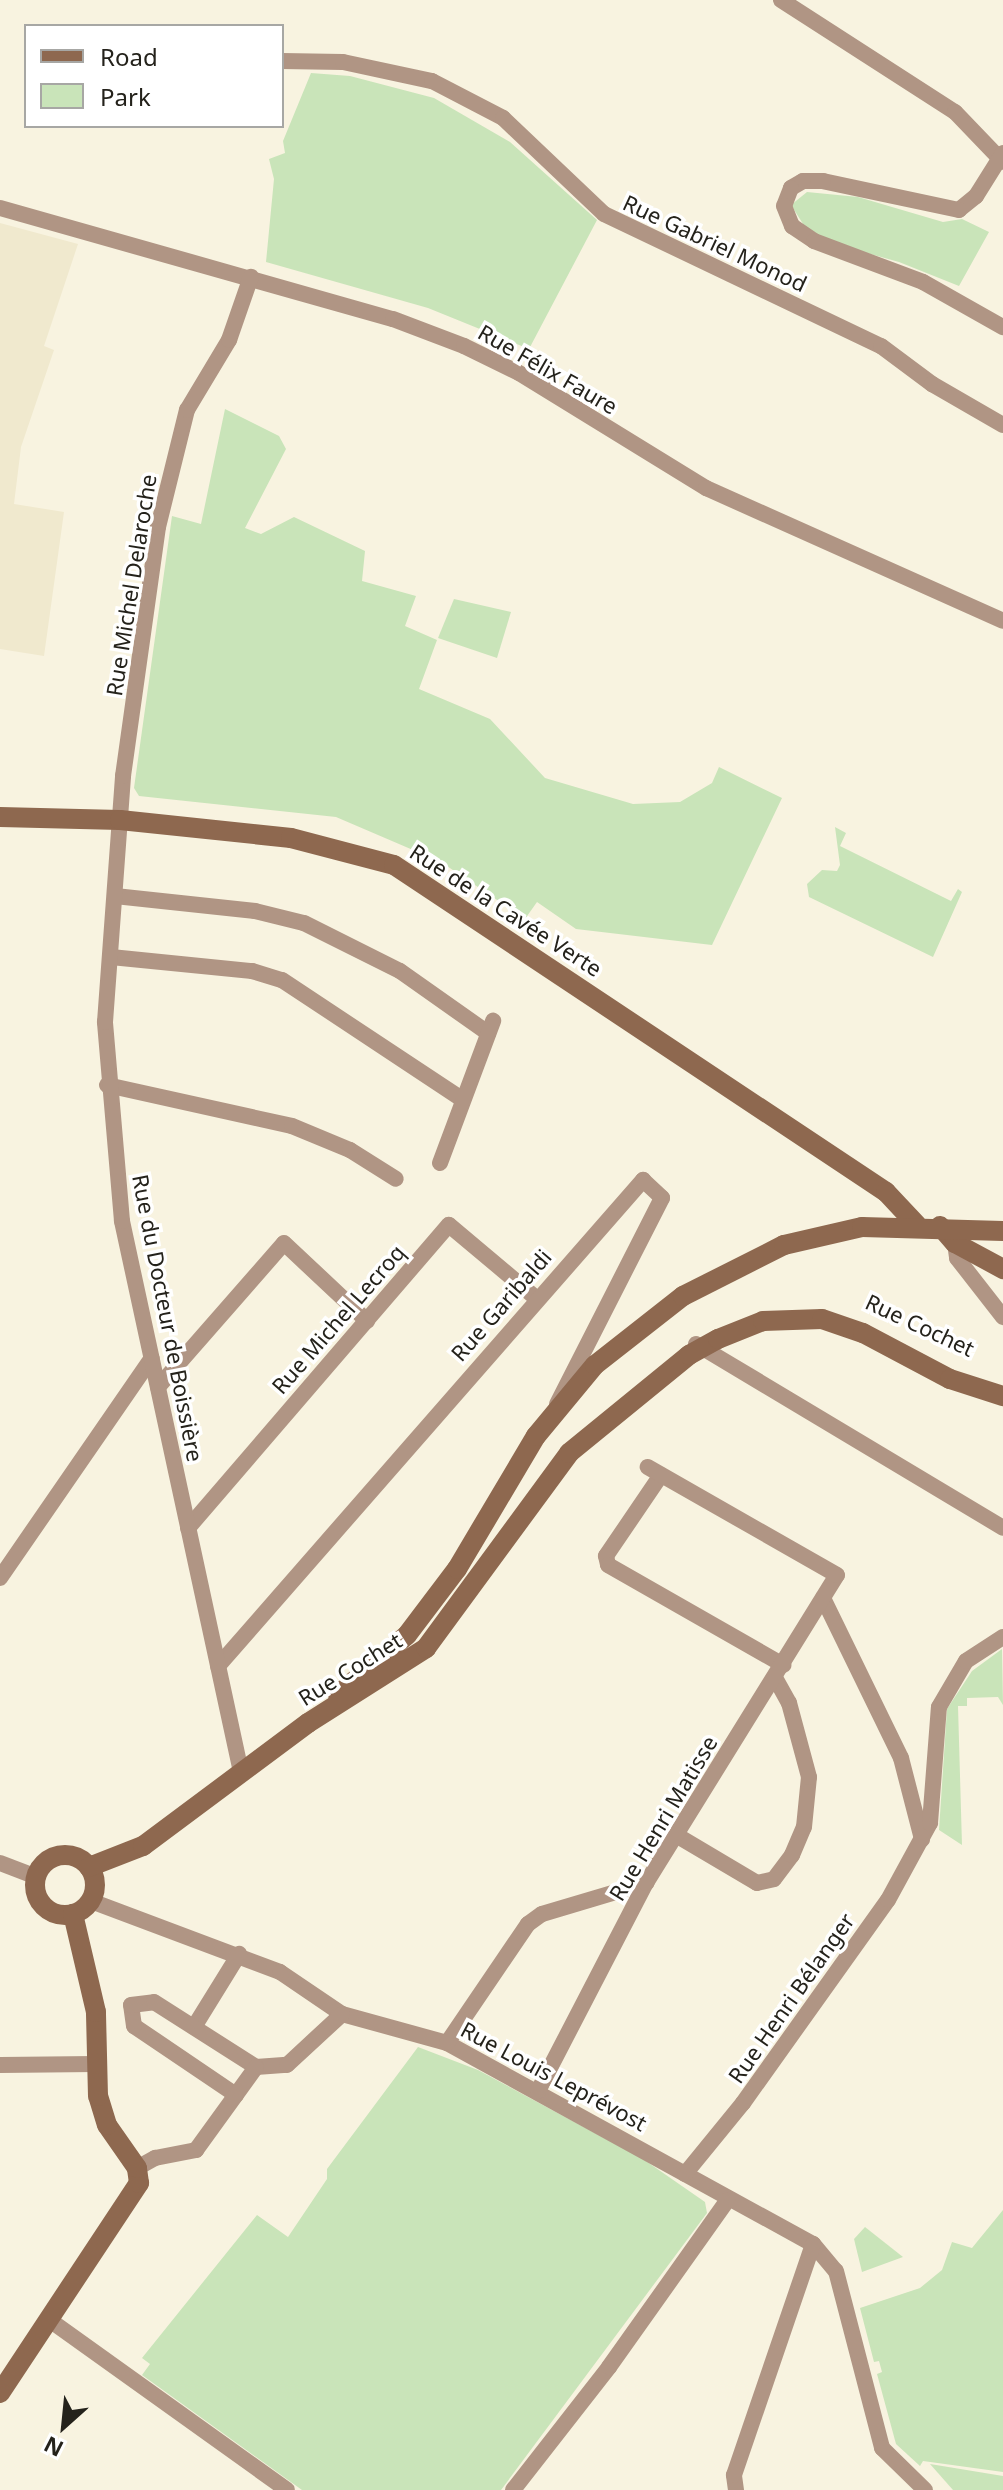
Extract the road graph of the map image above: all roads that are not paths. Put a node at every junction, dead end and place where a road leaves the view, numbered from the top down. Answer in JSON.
{"nodes":[{"id":1,"x":781,"y":0,"type":"edge"},
{"id":2,"x":284,"y":61,"type":"edge"},
{"id":3,"x":1002,"y":158,"type":"edge"},
{"id":4,"x":0,"y":208,"type":"edge"},
{"id":5,"x":251,"y":277,"type":"junction"},
{"id":6,"x":1003,"y":327,"type":"edge"},
{"id":7,"x":1003,"y":425,"type":"edge"},
{"id":8,"x":1003,"y":621,"type":"edge"},
{"id":9,"x":0,"y":817,"type":"edge"},
{"id":10,"x":120,"y":820,"type":"junction"},
{"id":11,"x":115,"y":896,"type":"junction"},
{"id":12,"x":111,"y":957,"type":"junction"},
{"id":13,"x":107,"y":1085,"type":"junction"},
{"id":14,"x":462,"y":1099,"type":"junction"},
{"id":15,"x":440,"y":1163,"type":"dead end"},
{"id":16,"x":396,"y":1179,"type":"dead end"},
{"id":17,"x":917,"y":1225,"type":"junction"},
{"id":18,"x":940,"y":1226,"type":"junction"},
{"id":19,"x":1003,"y":1231,"type":"edge"},
{"id":20,"x":955,"y":1243,"type":"junction"},
{"id":21,"x":1003,"y":1269,"type":"edge"},
{"id":22,"x":536,"y":1298,"type":"junction"},
{"id":23,"x":1003,"y":1317,"type":"edge"},
{"id":24,"x":367,"y":1321,"type":"junction"},
{"id":25,"x":696,"y":1349,"type":"junction"},
{"id":26,"x":152,"y":1358,"type":"junction"},
{"id":27,"x":158,"y":1387,"type":"junction"},
{"id":28,"x":999,"y":1389,"type":"edge"},
{"id":29,"x":551,"y":1417,"type":"junction"},
{"id":30,"x":188,"y":1528,"type":"junction"},
{"id":31,"x":1003,"y":1528,"type":"edge"},
{"id":32,"x":0,"y":1578,"type":"edge"},
{"id":33,"x":823,"y":1598,"type":"junction"},
{"id":34,"x":1003,"y":1637,"type":"edge"},
{"id":35,"x":218,"y":1666,"type":"junction"},
{"id":36,"x":779,"y":1672,"type":"junction"},
{"id":37,"x":308,"y":1723,"type":"junction"},
{"id":38,"x":241,"y":1772,"type":"junction"},
{"id":39,"x":676,"y":1835,"type":"junction"},
{"id":40,"x":922,"y":1839,"type":"junction"},
{"id":41,"x":0,"y":1863,"type":"edge"},
{"id":42,"x":89,"y":1867,"type":"junction"},
{"id":43,"x":37,"y":1877,"type":"junction"},
{"id":44,"x":646,"y":1883,"type":"junction"},
{"id":45,"x":91,"y":1901,"type":"junction"},
{"id":46,"x":73,"y":1914,"type":"junction"},
{"id":47,"x":239,"y":1954,"type":"junction"},
{"id":48,"x":342,"y":2014,"type":"junction"},
{"id":49,"x":194,"y":2027,"type":"junction"},
{"id":50,"x":447,"y":2043,"type":"junction"},
{"id":51,"x":95,"y":2064,"type":"junction"},
{"id":52,"x":0,"y":2065,"type":"edge"},
{"id":53,"x":256,"y":2067,"type":"junction"},
{"id":54,"x":538,"y":2091,"type":"junction"},
{"id":55,"x":236,"y":2095,"type":"junction"},
{"id":56,"x":137,"y":2168,"type":"junction"},
{"id":57,"x":685,"y":2174,"type":"junction"},
{"id":58,"x":727,"y":2201,"type":"junction"},
{"id":59,"x":813,"y":2244,"type":"junction"},
{"id":60,"x":51,"y":2321,"type":"junction"},
{"id":61,"x":0,"y":2393,"type":"edge"},
{"id":62,"x":287,"y":2490,"type":"edge"},
{"id":63,"x":513,"y":2490,"type":"edge"},
{"id":64,"x":736,"y":2490,"type":"edge"},
{"id":65,"x":925,"y":2490,"type":"edge"}],
"edges":[{"from":1,"to":3,"type":"street"},
{"from":2,"to":7,"type":"street","name":"Rue Gabriel Monod"},
{"from":3,"to":6,"type":"street"},
{"from":4,"to":5,"type":"street","name":"Rue Félix Faure"},
{"from":5,"to":8,"type":"street","name":"Rue Félix Faure"},
{"from":5,"to":10,"type":"street","name":"Rue Michel Delaroche"},
{"from":9,"to":10,"type":"street","name":"Rue de la Cavée Verte"},
{"from":10,"to":11,"type":"street","name":"Rue du Docteur de Boissière"},
{"from":10,"to":17,"type":"street","name":"Rue de la Cavée Verte"},
{"from":11,"to":12,"type":"street","name":"Rue du Docteur de Boissière"},
{"from":11,"to":14,"type":"street"},
{"from":12,"to":13,"type":"street","name":"Rue du Docteur de Boissière"},
{"from":12,"to":14,"type":"street"},
{"from":13,"to":16,"type":"street"},
{"from":13,"to":26,"type":"street","name":"Rue du Docteur de Boissière"},
{"from":14,"to":15,"type":"street"},
{"from":17,"to":18,"type":"street"},
{"from":17,"to":29,"type":"street"},
{"from":18,"to":19,"type":"street"},
{"from":18,"to":20,"type":"street"},
{"from":20,"to":21,"type":"street"},
{"from":20,"to":23,"type":"street"},
{"from":22,"to":24,"type":"street","name":"Rue Michel Lecroq"},
{"from":22,"to":29,"type":"street","name":"Rue Garibaldi"},
{"from":22,"to":35,"type":"street","name":"Rue Garibaldi"},
{"from":24,"to":27,"type":"street"},
{"from":24,"to":30,"type":"street","name":"Rue Michel Lecroq"},
{"from":25,"to":28,"type":"street","name":"Rue Cochet"},
{"from":25,"to":31,"type":"street"},
{"from":25,"to":37,"type":"street","name":"Rue Cochet"},
{"from":26,"to":27,"type":"street","name":"Rue du Docteur de Boissière"},
{"from":26,"to":32,"type":"street"},
{"from":27,"to":30,"type":"street","name":"Rue du Docteur de Boissière"},
{"from":29,"to":37,"type":"street"},
{"from":30,"to":35,"type":"street","name":"Rue du Docteur de Boissière"},
{"from":33,"to":36,"type":"street","name":"Rue Henri Matisse"},
{"from":33,"to":36,"type":"street","name":"Rue Henri Matisse"},
{"from":33,"to":40,"type":"street"},
{"from":34,"to":40,"type":"street","name":"Rue Henri Bélanger"},
{"from":35,"to":38,"type":"street","name":"Rue du Docteur de Boissière"},
{"from":36,"to":39,"type":"street","name":"Rue Henri Matisse"},
{"from":36,"to":39,"type":"street"},
{"from":37,"to":38,"type":"street","name":"Rue Cochet"},
{"from":38,"to":42,"type":"street","name":"Rue Cochet"},
{"from":39,"to":44,"type":"street","name":"Rue Henri Matisse"},
{"from":40,"to":57,"type":"street","name":"Rue Henri Bélanger"},
{"from":41,"to":43,"type":"street"},
{"from":42,"to":43,"type":"street"},
{"from":42,"to":45,"type":"street"},
{"from":43,"to":46,"type":"street"},
{"from":44,"to":50,"type":"street"},
{"from":44,"to":54,"type":"street","name":"Rue Henri Matisse"},
{"from":45,"to":46,"type":"street"},
{"from":45,"to":47,"type":"street","name":"Rue Louis Leprévost"},
{"from":46,"to":51,"type":"street"},
{"from":47,"to":48,"type":"street","name":"Rue Louis Leprévost"},
{"from":47,"to":49,"type":"street"},
{"from":48,"to":50,"type":"street","name":"Rue Louis Leprévost"},
{"from":48,"to":53,"type":"street"},
{"from":49,"to":53,"type":"street"},
{"from":49,"to":55,"type":"street"},
{"from":50,"to":54,"type":"street","name":"Rue Louis Leprévost"},
{"from":51,"to":52,"type":"street"},
{"from":51,"to":56,"type":"street"},
{"from":53,"to":55,"type":"street"},
{"from":54,"to":57,"type":"street","name":"Rue Louis Leprévost"},
{"from":55,"to":56,"type":"street"},
{"from":56,"to":60,"type":"street"},
{"from":57,"to":58,"type":"street","name":"Rue Louis Leprévost"},
{"from":58,"to":59,"type":"street","name":"Rue Louis Leprévost"},
{"from":58,"to":63,"type":"street"},
{"from":59,"to":64,"type":"street"},
{"from":59,"to":65,"type":"street"},
{"from":60,"to":61,"type":"street"},
{"from":60,"to":62,"type":"street"}]}
